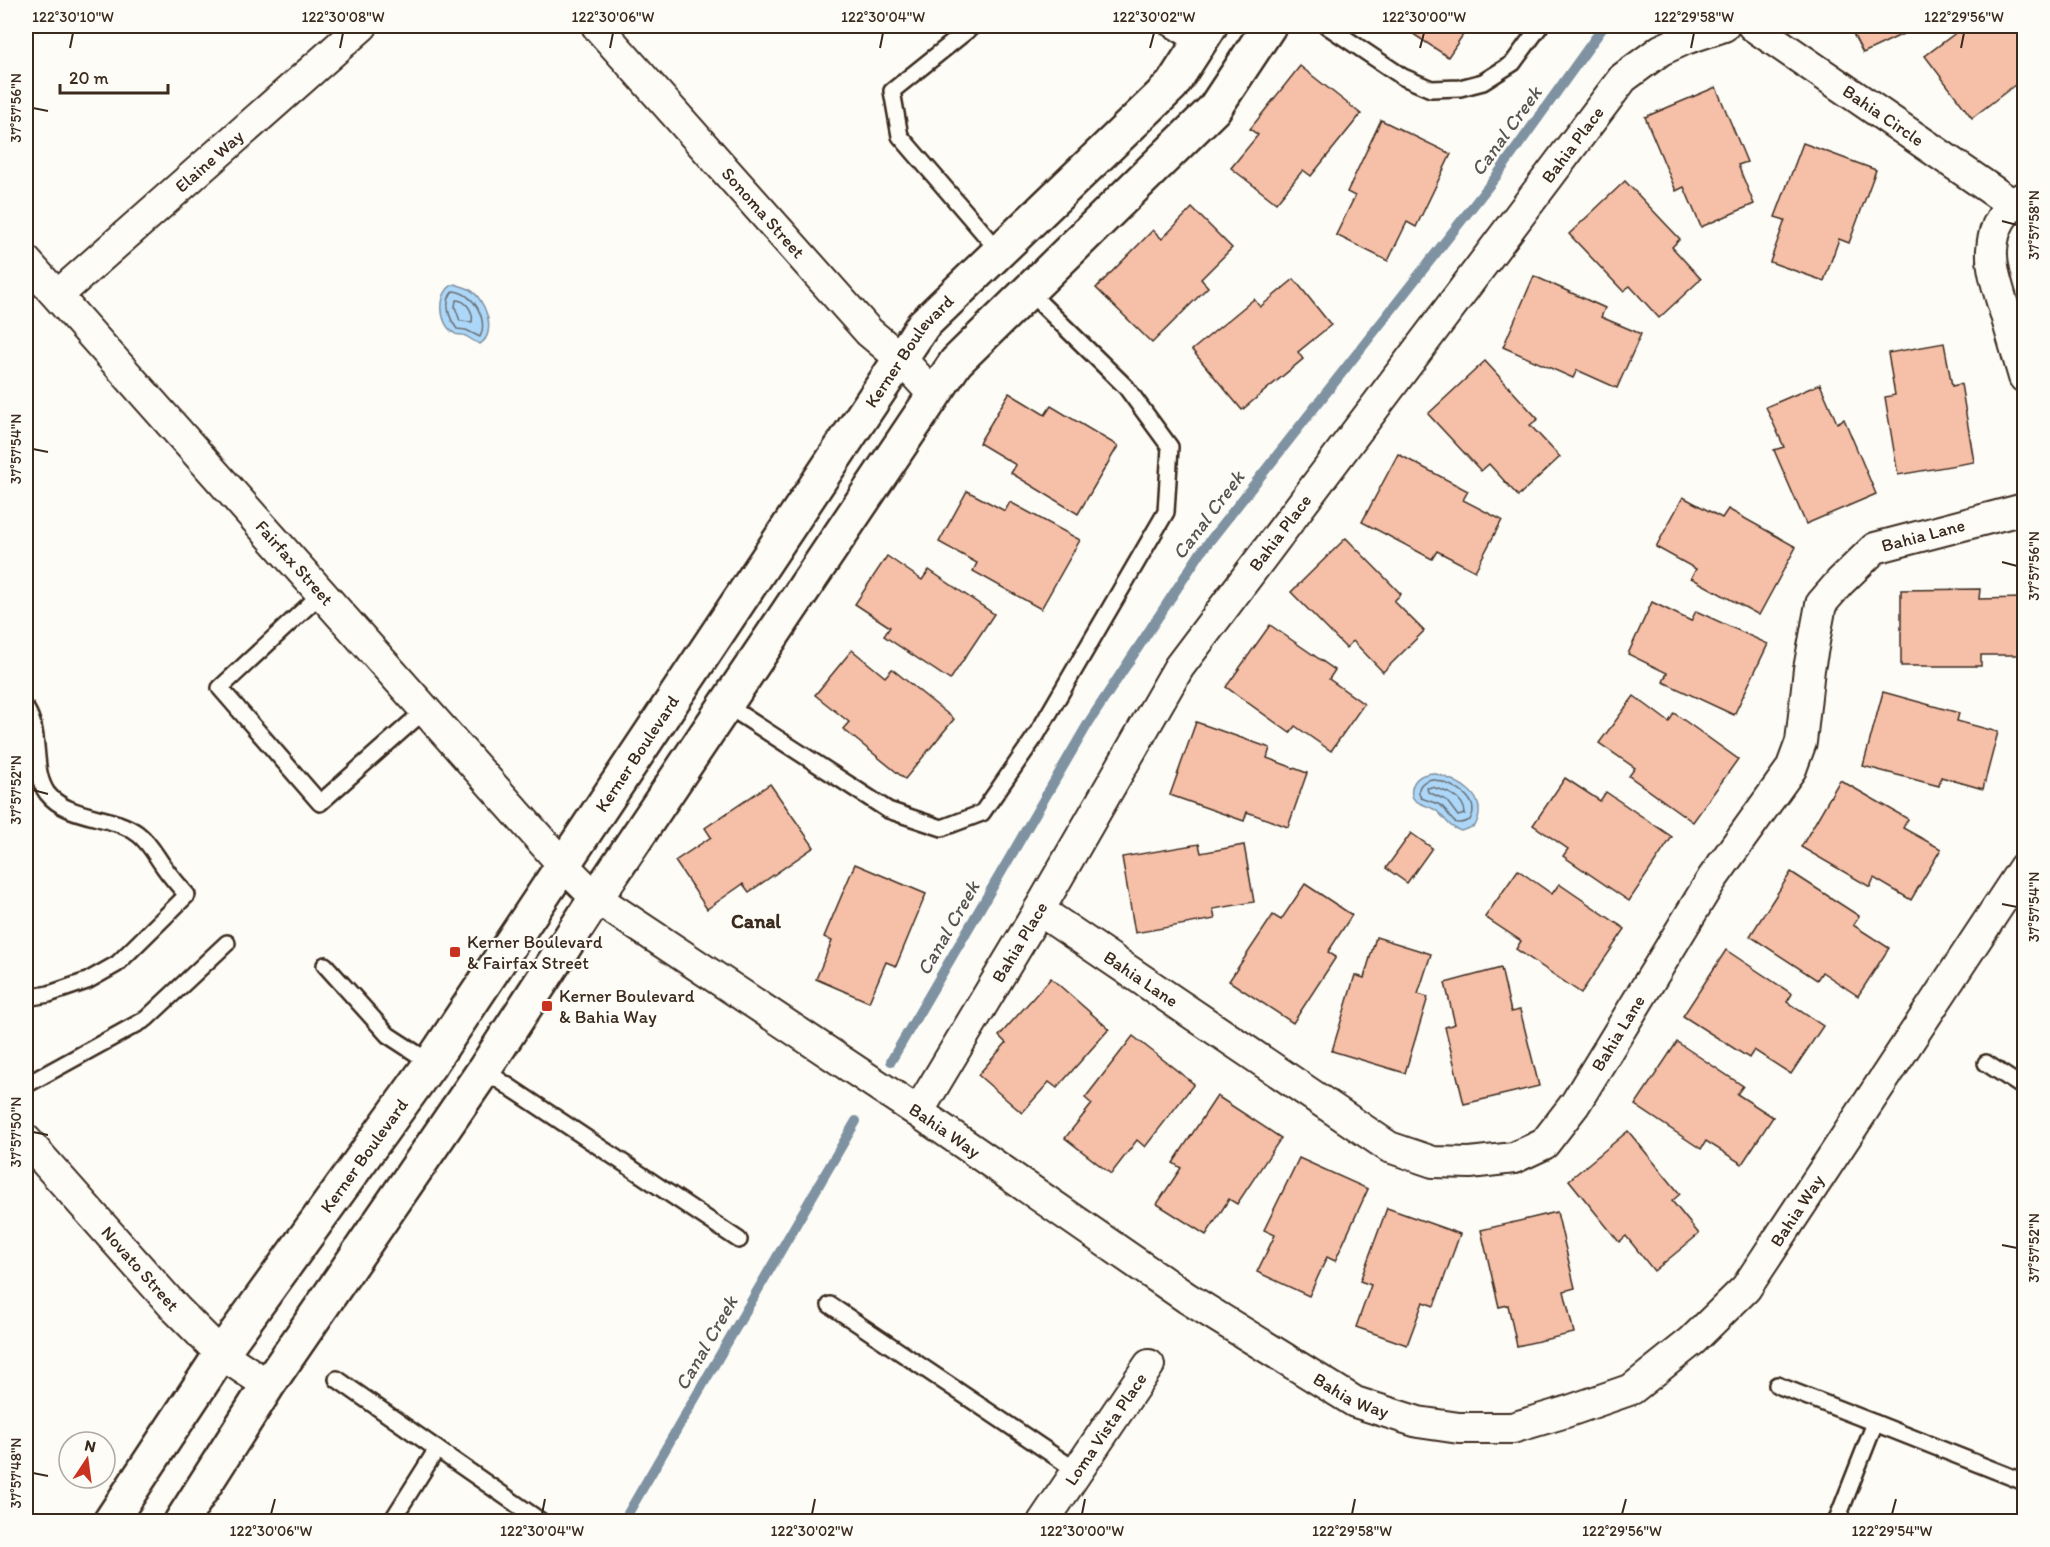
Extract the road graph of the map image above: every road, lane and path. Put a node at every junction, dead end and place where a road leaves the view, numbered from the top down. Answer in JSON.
{"nodes":[{"id":1,"x":362,"y":26,"type":"edge"},
{"id":2,"x":597,"y":26,"type":"edge"},
{"id":3,"x":973,"y":26,"type":"edge"},
{"id":4,"x":1166,"y":26,"type":"edge"},
{"id":5,"x":1269,"y":26,"type":"edge"},
{"id":6,"x":1327,"y":26,"type":"edge"},
{"id":7,"x":1539,"y":26,"type":"edge"},
{"id":8,"x":1724,"y":26,"type":"edge"},
{"id":9,"x":1753,"y":26,"type":"edge"},
{"id":10,"x":1204,"y":36,"type":"edge"},
{"id":11,"x":2018,"y":201,"type":"edge"},
{"id":12,"x":999,"y":251,"type":"junction"},
{"id":13,"x":26,"y":261,"type":"edge"},
{"id":14,"x":1028,"y":291,"type":"junction"},
{"id":15,"x":58,"y":295,"type":"junction"},
{"id":16,"x":2018,"y":334,"type":"edge"},
{"id":17,"x":900,"y":358,"type":"junction"},
{"id":18,"x":2025,"y":377,"type":"edge"},
{"id":19,"x":934,"y":395,"type":"junction"},
{"id":20,"x":2025,"y":509,"type":"edge"},
{"id":21,"x":322,"y":593,"type":"junction"},
{"id":22,"x":726,"y":705,"type":"junction"},
{"id":23,"x":26,"y":709,"type":"edge"},
{"id":24,"x":425,"y":710,"type":"junction"},
{"id":25,"x":562,"y":865,"type":"junction"},
{"id":26,"x":2024,"y":870,"type":"edge"},
{"id":27,"x":596,"y":898,"type":"junction"},
{"id":28,"x":1040,"y":910,"type":"junction"},
{"id":29,"x":226,"y":943,"type":"dead end"},
{"id":30,"x":325,"y":965,"type":"dead end"},
{"id":31,"x":26,"y":998,"type":"edge"},
{"id":32,"x":431,"y":1063,"type":"junction"},
{"id":33,"x":1986,"y":1063,"type":"dead end"},
{"id":34,"x":484,"y":1070,"type":"junction"},
{"id":35,"x":26,"y":1085,"type":"edge"},
{"id":36,"x":2025,"y":1089,"type":"edge"},
{"id":37,"x":918,"y":1112,"type":"junction"},
{"id":38,"x":26,"y":1140,"type":"edge"},
{"id":39,"x":739,"y":1240,"type":"dead end"},
{"id":40,"x":830,"y":1305,"type":"dead end"},
{"id":41,"x":221,"y":1354,"type":"junction"},
{"id":42,"x":1149,"y":1365,"type":"dead end"},
{"id":43,"x":337,"y":1379,"type":"dead end"},
{"id":44,"x":268,"y":1385,"type":"junction"},
{"id":45,"x":1777,"y":1385,"type":"dead end"},
{"id":46,"x":1875,"y":1424,"type":"junction"},
{"id":47,"x":437,"y":1449,"type":"junction"},
{"id":48,"x":1077,"y":1471,"type":"junction"},
{"id":49,"x":2025,"y":1482,"type":"edge"},
{"id":50,"x":110,"y":1521,"type":"edge"},
{"id":51,"x":181,"y":1521,"type":"edge"},
{"id":52,"x":391,"y":1521,"type":"edge"},
{"id":53,"x":542,"y":1521,"type":"edge"},
{"id":54,"x":1043,"y":1521,"type":"edge"},
{"id":55,"x":1836,"y":1521,"type":"edge"}],
"edges":[{"from":1,"to":15,"type":"street","name":"Elaine Way"},
{"from":2,"to":17,"type":"street","name":"Sonoma Street"},
{"from":3,"to":12,"type":"lane"},
{"from":4,"to":10,"type":"lane"},
{"from":5,"to":14,"type":"street"},
{"from":6,"to":7,"type":"lane"},
{"from":8,"to":28,"type":"street","name":"Bahia Place"},
{"from":9,"to":11,"type":"street","name":"Bahia Circle"},
{"from":10,"to":12,"type":"street","name":"Kerner Boulevard"},
{"from":11,"to":16,"type":"street"},
{"from":12,"to":17,"type":"street","name":"Kerner Boulevard"},
{"from":13,"to":15,"type":"street","name":"Fairfax Street"},
{"from":14,"to":19,"type":"street"},
{"from":14,"to":22,"type":"lane"},
{"from":15,"to":21,"type":"street","name":"Fairfax Street"},
{"from":16,"to":18,"type":"street"},
{"from":17,"to":19,"type":"street","name":"Sonoma Street"},
{"from":17,"to":25,"type":"street","name":"Kerner Boulevard"},
{"from":19,"to":22,"type":"street"},
{"from":20,"to":28,"type":"street","name":"Bahia Lane"},
{"from":21,"to":24,"type":"street","name":"Fairfax Street"},
{"from":21,"to":24,"type":"lane"},
{"from":22,"to":27,"type":"street"},
{"from":23,"to":31,"type":"lane"},
{"from":24,"to":25,"type":"street","name":"Fairfax Street"},
{"from":25,"to":27,"type":"street","name":"Bahia Way"},
{"from":25,"to":32,"type":"street","name":"Kerner Boulevard"},
{"from":26,"to":37,"type":"street","name":"Bahia Way"},
{"from":27,"to":34,"type":"street"},
{"from":27,"to":37,"type":"street","name":"Bahia Way"},
{"from":28,"to":37,"type":"street","name":"Bahia Place"},
{"from":29,"to":35,"type":"lane"},
{"from":30,"to":32,"type":"lane"},
{"from":32,"to":41,"type":"street","name":"Kerner Boulevard"},
{"from":33,"to":36,"type":"lane"},
{"from":34,"to":39,"type":"lane"},
{"from":34,"to":44,"type":"street"},
{"from":38,"to":41,"type":"street","name":"Novato Street"},
{"from":40,"to":48,"type":"lane"},
{"from":41,"to":44,"type":"street","name":"Novato Street"},
{"from":41,"to":50,"type":"street","name":"Kerner Boulevard"},
{"from":42,"to":48,"type":"street","name":"Loma Vista Place"},
{"from":43,"to":47,"type":"lane"},
{"from":44,"to":51,"type":"street"},
{"from":45,"to":46,"type":"lane"},
{"from":46,"to":49,"type":"lane"},
{"from":46,"to":55,"type":"lane"},
{"from":47,"to":52,"type":"lane"},
{"from":47,"to":53,"type":"lane"},
{"from":48,"to":54,"type":"street","name":"Loma Vista Place"}]}
